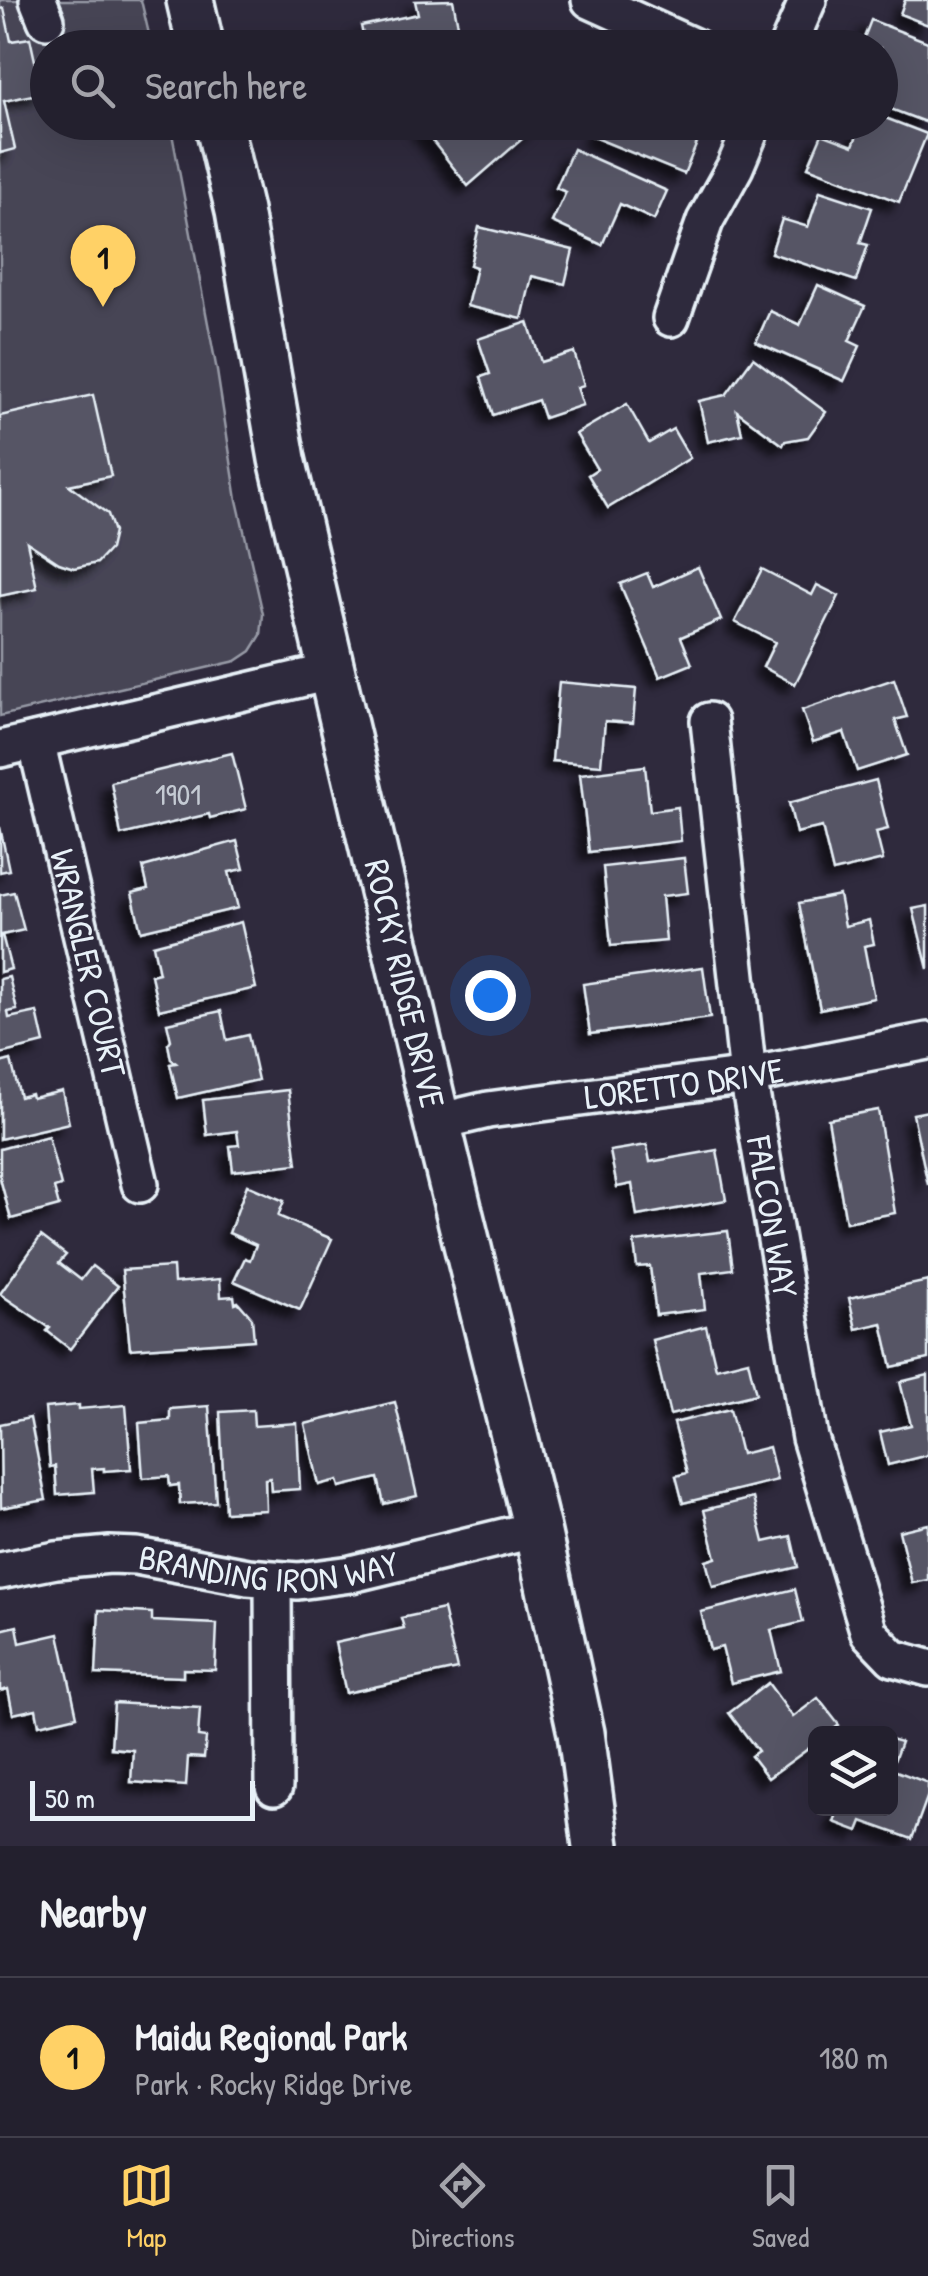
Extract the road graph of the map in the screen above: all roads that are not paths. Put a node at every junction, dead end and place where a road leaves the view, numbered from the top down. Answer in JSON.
{"nodes":[{"id":1,"x":190,"y":0,"type":"edge"},
{"id":2,"x":590,"y":0,"type":"edge"},
{"id":3,"x":808,"y":0,"type":"edge"},
{"id":4,"x":197,"y":30,"type":"edge"},
{"id":5,"x":656,"y":30,"type":"edge"},
{"id":6,"x":794,"y":30,"type":"edge"},
{"id":7,"x":222,"y":140,"type":"edge"},
{"id":8,"x":746,"y":140,"type":"edge"},
{"id":9,"x":671,"y":318,"type":"dead end"},
{"id":10,"x":334,"y":671,"type":"junction"},
{"id":11,"x":709,"y":721,"type":"dead end"},
{"id":12,"x":36,"y":741,"type":"junction"},
{"id":13,"x":0,"y":749,"type":"edge"},
{"id":14,"x":928,"y":1041,"type":"edge"},
{"id":15,"x":748,"y":1076,"type":"junction"},
{"id":16,"x":437,"y":1122,"type":"junction"},
{"id":17,"x":140,"y":1184,"type":"dead end"},
{"id":18,"x":538,"y":1529,"type":"junction"},
{"id":19,"x":0,"y":1571,"type":"edge"},
{"id":20,"x":272,"y":1580,"type":"junction"},
{"id":21,"x":928,"y":1668,"type":"edge"},
{"id":22,"x":274,"y":1787,"type":"dead end"},
{"id":23,"x":596,"y":1846,"type":"edge"}],
"edges":[{"from":1,"to":4,"type":"main road"},
{"from":2,"to":5,"type":"street"},
{"from":3,"to":6,"type":"street"},
{"from":7,"to":10,"type":"main road","name":"ROCKY RIDGE DRIVE"},
{"from":8,"to":9,"type":"street"},
{"from":10,"to":12,"type":"street"},
{"from":10,"to":16,"type":"main road","name":"ROCKY RIDGE DRIVE"},
{"from":11,"to":15,"type":"street","name":"FALCON WAY"},
{"from":12,"to":13,"type":"street"},
{"from":12,"to":17,"type":"street","name":"WRANGLER COURT"},
{"from":14,"to":15,"type":"street","name":"LORETTO DRIVE"},
{"from":15,"to":16,"type":"street","name":"LORETTO DRIVE"},
{"from":15,"to":21,"type":"street","name":"FALCON WAY"},
{"from":16,"to":18,"type":"main road","name":"ROCKY RIDGE DRIVE"},
{"from":18,"to":20,"type":"street","name":"BRANDING IRON WAY"},
{"from":18,"to":23,"type":"main road","name":"ROCKY RIDGE DRIVE"},
{"from":19,"to":20,"type":"street","name":"BRANDING IRON WAY"},
{"from":20,"to":22,"type":"street"}]}
